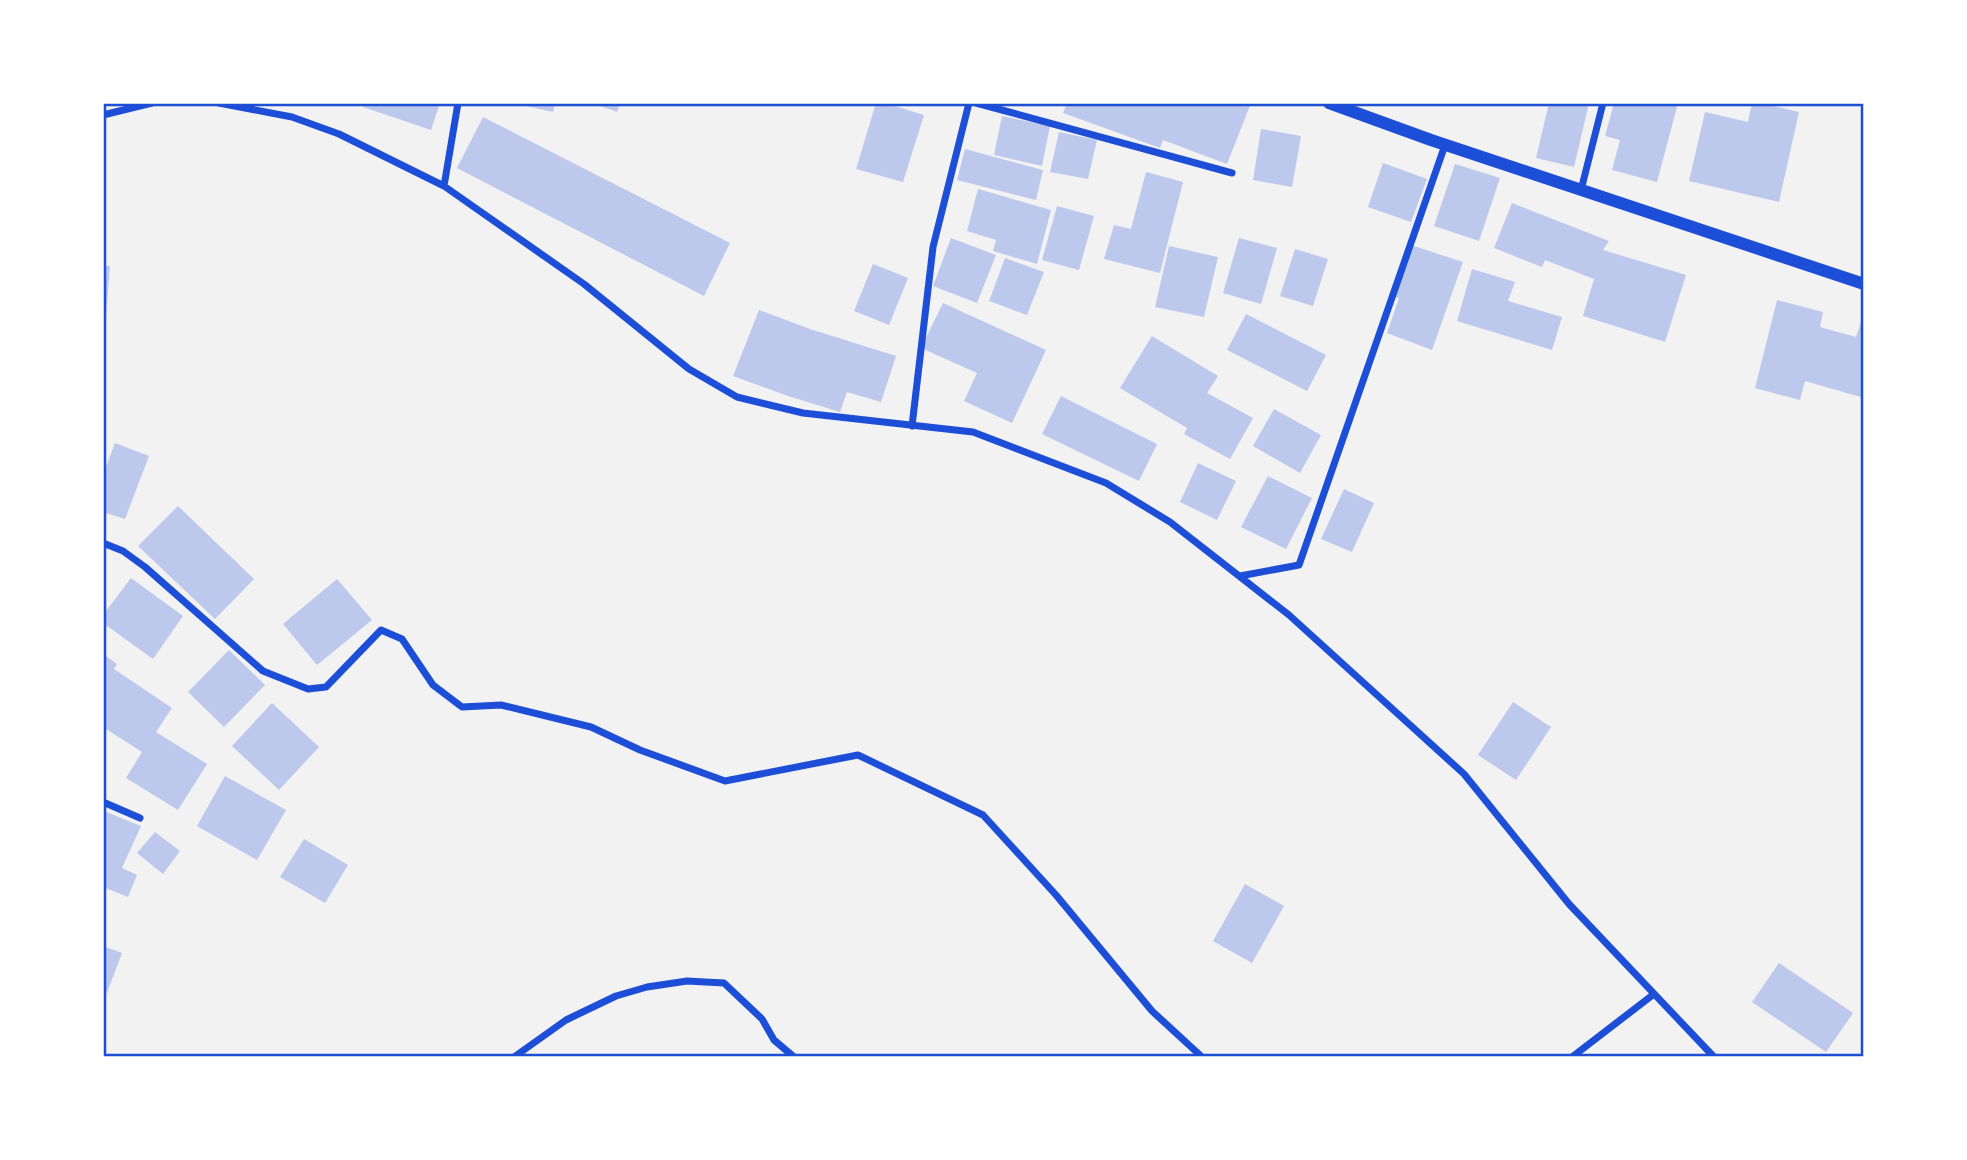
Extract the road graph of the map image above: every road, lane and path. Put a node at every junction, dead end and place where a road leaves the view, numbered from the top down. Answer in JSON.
{"nodes":[{"id":1,"x":152,"y":103,"type":"edge"},
{"id":2,"x":219,"y":103,"type":"edge"},
{"id":3,"x":458,"y":103,"type":"edge"},
{"id":4,"x":969,"y":103,"type":"edge"},
{"id":5,"x":976,"y":103,"type":"edge"},
{"id":6,"x":1329,"y":103,"type":"edge"},
{"id":7,"x":1603,"y":103,"type":"edge"},
{"id":8,"x":103,"y":115,"type":"edge"},
{"id":9,"x":1445,"y":145,"type":"junction"},
{"id":10,"x":1232,"y":173,"type":"dead end"},
{"id":11,"x":444,"y":186,"type":"junction"},
{"id":12,"x":1581,"y":190,"type":"junction"},
{"id":13,"x":1864,"y":284,"type":"edge"},
{"id":14,"x":912,"y":426,"type":"junction"},
{"id":15,"x":103,"y":543,"type":"edge"},
{"id":16,"x":1240,"y":576,"type":"junction"},
{"id":17,"x":103,"y":802,"type":"edge"},
{"id":18,"x":140,"y":818,"type":"dead end"},
{"id":19,"x":1654,"y":994,"type":"junction"},
{"id":20,"x":514,"y":1057,"type":"edge"},
{"id":21,"x":794,"y":1057,"type":"edge"},
{"id":22,"x":1202,"y":1057,"type":"edge"},
{"id":23,"x":1572,"y":1057,"type":"edge"},
{"id":24,"x":1714,"y":1057,"type":"edge"}],
"edges":[{"from":1,"to":8,"type":"street"},
{"from":2,"to":11,"type":"street"},
{"from":3,"to":11,"type":"street"},
{"from":4,"to":14,"type":"street"},
{"from":5,"to":10,"type":"street"},
{"from":6,"to":9,"type":"street"},
{"from":7,"to":12,"type":"street"},
{"from":9,"to":12,"type":"street"},
{"from":9,"to":16,"type":"street"},
{"from":11,"to":14,"type":"street"},
{"from":12,"to":13,"type":"street"},
{"from":14,"to":16,"type":"street"},
{"from":15,"to":22,"type":"street"},
{"from":16,"to":19,"type":"street"},
{"from":17,"to":18,"type":"street"},
{"from":19,"to":23,"type":"street"},
{"from":19,"to":24,"type":"street"},
{"from":20,"to":21,"type":"street"}]}
